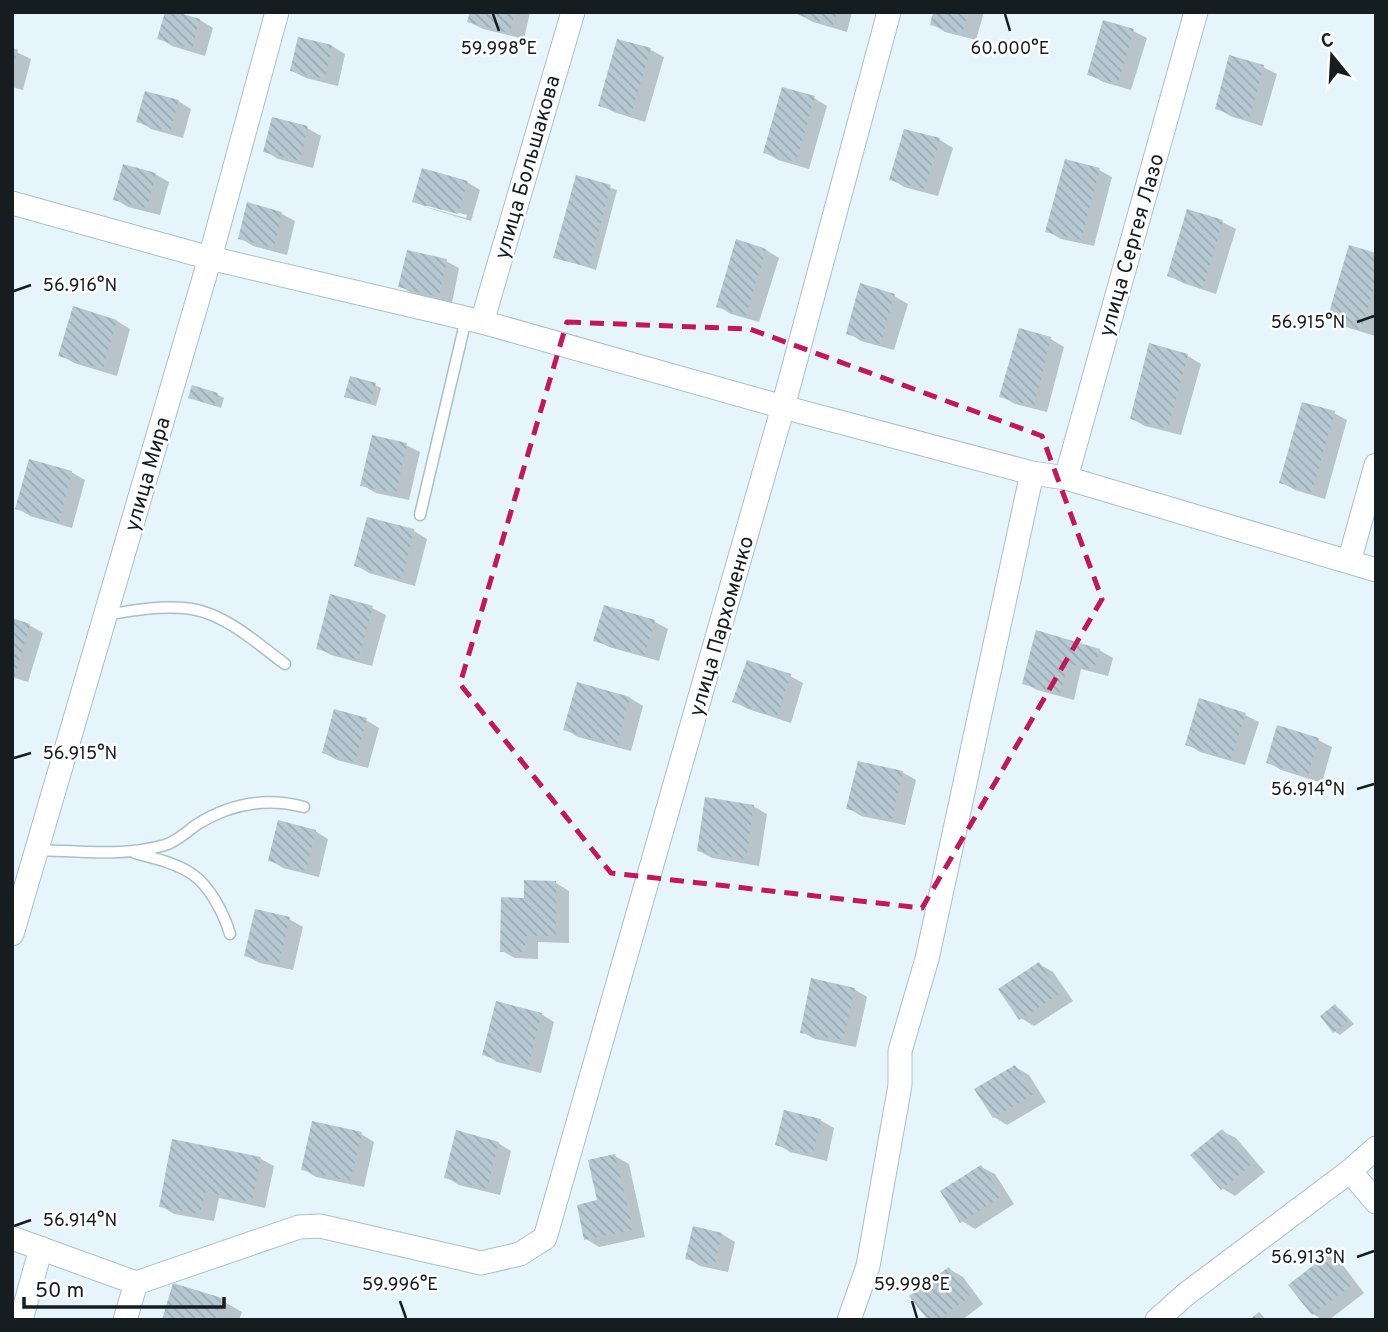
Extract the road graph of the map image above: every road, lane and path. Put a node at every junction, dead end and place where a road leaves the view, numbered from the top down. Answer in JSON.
{"nodes":[{"id":1,"x":277,"y":12,"type":"edge"},
{"id":2,"x":573,"y":12,"type":"edge"},
{"id":3,"x":888,"y":12,"type":"edge"},
{"id":4,"x":1196,"y":12,"type":"edge"},
{"id":5,"x":12,"y":203,"type":"edge"},
{"id":6,"x":210,"y":258,"type":"junction"},
{"id":7,"x":474,"y":321,"type":"junction"},
{"id":8,"x":783,"y":407,"type":"junction"},
{"id":9,"x":1376,"y":466,"type":"edge"},
{"id":10,"x":1032,"y":473,"type":"junction"},
{"id":11,"x":1066,"y":478,"type":"junction"},
{"id":12,"x":419,"y":515,"type":"dead end"},
{"id":13,"x":1349,"y":562,"type":"junction"},
{"id":14,"x":1376,"y":570,"type":"edge"},
{"id":15,"x":106,"y":615,"type":"junction"},
{"id":16,"x":285,"y":664,"type":"dead end"},
{"id":17,"x":304,"y":807,"type":"dead end"},
{"id":18,"x":37,"y":850,"type":"junction"},
{"id":19,"x":129,"y":852,"type":"junction"},
{"id":20,"x":12,"y":934,"type":"edge"},
{"id":21,"x":230,"y":934,"type":"dead end"},
{"id":22,"x":1376,"y":1148,"type":"edge"},
{"id":23,"x":1350,"y":1171,"type":"junction"},
{"id":24,"x":1376,"y":1202,"type":"edge"},
{"id":25,"x":12,"y":1238,"type":"edge"},
{"id":26,"x":41,"y":1248,"type":"junction"},
{"id":27,"x":136,"y":1283,"type":"junction"},
{"id":28,"x":21,"y":1320,"type":"edge"},
{"id":29,"x":125,"y":1320,"type":"edge"},
{"id":30,"x":849,"y":1320,"type":"edge"},
{"id":31,"x":1157,"y":1320,"type":"edge"}],
"edges":[{"from":1,"to":6,"type":"street","name":"улица Мира"},
{"from":2,"to":7,"type":"street","name":"улица Большакова"},
{"from":3,"to":8,"type":"street","name":"улица Пархоменко"},
{"from":4,"to":11,"type":"street","name":"улица Сергея Лазо"},
{"from":5,"to":6,"type":"street"},
{"from":6,"to":7,"type":"street"},
{"from":6,"to":15,"type":"street","name":"улица Мира"},
{"from":7,"to":8,"type":"street"},
{"from":7,"to":12,"type":"lane"},
{"from":8,"to":10,"type":"street"},
{"from":8,"to":27,"type":"street","name":"улица Пархоменко"},
{"from":9,"to":13,"type":"street"},
{"from":10,"to":11,"type":"street"},
{"from":10,"to":30,"type":"street"},
{"from":11,"to":13,"type":"street"},
{"from":13,"to":14,"type":"street"},
{"from":15,"to":16,"type":"lane"},
{"from":15,"to":18,"type":"street","name":"улица Мира"},
{"from":17,"to":19,"type":"lane"},
{"from":18,"to":19,"type":"lane"},
{"from":18,"to":20,"type":"street","name":"улица Мира"},
{"from":19,"to":21,"type":"lane"},
{"from":22,"to":23,"type":"street"},
{"from":23,"to":24,"type":"street"},
{"from":23,"to":31,"type":"street"},
{"from":25,"to":26,"type":"street"},
{"from":26,"to":27,"type":"street"},
{"from":26,"to":28,"type":"street"},
{"from":27,"to":29,"type":"street"}]}
